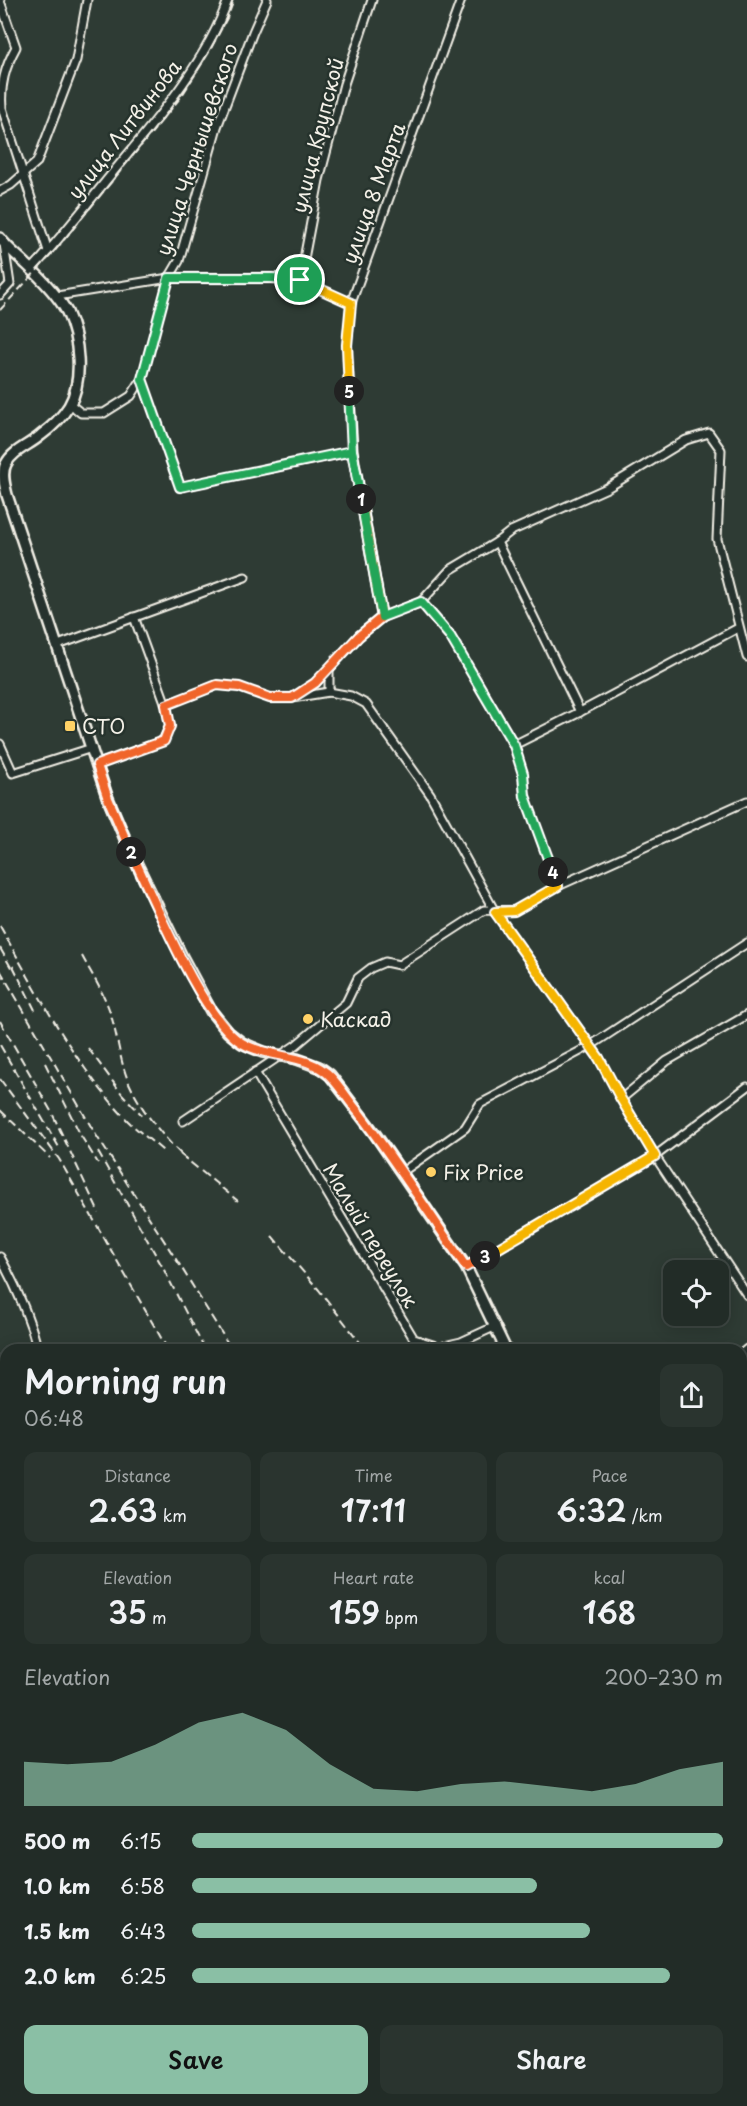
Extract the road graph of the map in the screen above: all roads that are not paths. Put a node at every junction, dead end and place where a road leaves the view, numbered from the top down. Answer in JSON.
{"nodes":[{"id":1,"x":0,"y":0,"type":"edge"},
{"id":2,"x":87,"y":0,"type":"edge"},
{"id":3,"x":228,"y":0,"type":"edge"},
{"id":4,"x":267,"y":0,"type":"edge"},
{"id":5,"x":372,"y":0,"type":"edge"},
{"id":6,"x":461,"y":0,"type":"edge"},
{"id":7,"x":23,"y":175,"type":"junction"},
{"id":8,"x":0,"y":190,"type":"edge"},
{"id":9,"x":2,"y":241,"type":"edge"},
{"id":10,"x":48,"y":251,"type":"junction"},
{"id":11,"x":32,"y":269,"type":"junction"},
{"id":12,"x":169,"y":278,"type":"junction"},
{"id":13,"x":300,"y":280,"type":"junction"},
{"id":14,"x":0,"y":296,"type":"edge"},
{"id":15,"x":57,"y":296,"type":"junction"},
{"id":16,"x":351,"y":303,"type":"junction"},
{"id":17,"x":142,"y":379,"type":"junction"},
{"id":18,"x":70,"y":404,"type":"junction"},
{"id":19,"x":352,"y":451,"type":"junction"},
{"id":20,"x":497,"y":542,"type":"junction"},
{"id":21,"x":245,"y":577,"type":"dead end"},
{"id":22,"x":421,"y":602,"type":"junction"},
{"id":23,"x":134,"y":617,"type":"junction"},
{"id":24,"x":382,"y":617,"type":"junction"},
{"id":25,"x":738,"y":628,"type":"junction"},
{"id":26,"x":58,"y":645,"type":"junction"},
{"id":27,"x":747,"y":657,"type":"edge"},
{"id":28,"x":329,"y":669,"type":"junction"},
{"id":29,"x":329,"y":692,"type":"junction"},
{"id":30,"x":292,"y":698,"type":"junction"},
{"id":31,"x":166,"y":705,"type":"junction"},
{"id":32,"x":580,"y":712,"type":"junction"},
{"id":33,"x":0,"y":744,"type":"edge"},
{"id":34,"x":514,"y":745,"type":"junction"},
{"id":35,"x":92,"y":748,"type":"junction"},
{"id":36,"x":97,"y":765,"type":"junction"},
{"id":37,"x":747,"y":801,"type":"edge"},
{"id":38,"x":558,"y":886,"type":"junction"},
{"id":39,"x":495,"y":912,"type":"junction"},
{"id":40,"x":747,"y":943,"type":"edge"},
{"id":41,"x":747,"y":1015,"type":"edge"},
{"id":42,"x":591,"y":1046,"type":"junction"},
{"id":43,"x":280,"y":1056,"type":"junction"},
{"id":44,"x":255,"y":1072,"type":"junction"},
{"id":45,"x":747,"y":1087,"type":"edge"},
{"id":46,"x":621,"y":1099,"type":"junction"},
{"id":47,"x":183,"y":1121,"type":"dead end"},
{"id":48,"x":655,"y":1156,"type":"junction"},
{"id":49,"x":402,"y":1172,"type":"junction"},
{"id":50,"x":0,"y":1257,"type":"edge"},
{"id":51,"x":466,"y":1267,"type":"junction"},
{"id":52,"x":747,"y":1295,"type":"edge"},
{"id":53,"x":496,"y":1326,"type":"junction"},
{"id":54,"x":37,"y":1344,"type":"edge"},
{"id":55,"x":431,"y":1344,"type":"edge"},
{"id":56,"x":452,"y":1344,"type":"edge"},
{"id":57,"x":504,"y":1344,"type":"edge"}],
"edges":[{"from":1,"to":7,"type":"street"},
{"from":2,"to":7,"type":"street"},
{"from":3,"to":10,"type":"street","name":"улица Литвинова"},
{"from":4,"to":12,"type":"street","name":"улица Чернышевского"},
{"from":5,"to":13,"type":"street","name":"улица Крупской"},
{"from":6,"to":16,"type":"street","name":"улица 8 Марта"},
{"from":7,"to":8,"type":"street"},
{"from":7,"to":10,"type":"street"},
{"from":9,"to":11,"type":"street"},
{"from":9,"to":14,"type":"street"},
{"from":10,"to":11,"type":"street","name":"улица Литвинова"},
{"from":11,"to":15,"type":"street"},
{"from":12,"to":13,"type":"street"},
{"from":12,"to":15,"type":"street"},
{"from":12,"to":17,"type":"street","name":"улица Чернышевского"},
{"from":13,"to":16,"type":"street"},
{"from":15,"to":18,"type":"street"},
{"from":16,"to":19,"type":"street","name":"улица 8 Марта"},
{"from":17,"to":18,"type":"street","name":"улица Чернышевского"},
{"from":17,"to":19,"type":"street"},
{"from":18,"to":26,"type":"street"},
{"from":19,"to":24,"type":"street","name":"улица 8 Марта"},
{"from":20,"to":22,"type":"street"},
{"from":20,"to":25,"type":"street"},
{"from":20,"to":32,"type":"street"},
{"from":21,"to":23,"type":"street"},
{"from":22,"to":24,"type":"street"},
{"from":22,"to":34,"type":"street"},
{"from":23,"to":26,"type":"street"},
{"from":23,"to":31,"type":"street"},
{"from":24,"to":28,"type":"street"},
{"from":25,"to":27,"type":"street"},
{"from":25,"to":32,"type":"street"},
{"from":26,"to":35,"type":"street"},
{"from":28,"to":29,"type":"street"},
{"from":28,"to":30,"type":"street"},
{"from":29,"to":30,"type":"street"},
{"from":29,"to":39,"type":"street"},
{"from":30,"to":31,"type":"street"},
{"from":31,"to":36,"type":"street"},
{"from":32,"to":34,"type":"street"},
{"from":33,"to":35,"type":"street"},
{"from":34,"to":38,"type":"street"},
{"from":35,"to":36,"type":"street"},
{"from":36,"to":43,"type":"street"},
{"from":37,"to":38,"type":"street"},
{"from":38,"to":39,"type":"street"},
{"from":39,"to":42,"type":"street"},
{"from":39,"to":43,"type":"street"},
{"from":40,"to":42,"type":"street"},
{"from":41,"to":46,"type":"street"},
{"from":42,"to":46,"type":"street"},
{"from":42,"to":49,"type":"street"},
{"from":43,"to":44,"type":"street"},
{"from":43,"to":49,"type":"street"},
{"from":44,"to":47,"type":"street"},
{"from":44,"to":55,"type":"street","name":"Малый переулок"},
{"from":45,"to":48,"type":"street"},
{"from":46,"to":48,"type":"street"},
{"from":48,"to":51,"type":"street"},
{"from":48,"to":52,"type":"street"},
{"from":49,"to":51,"type":"street"},
{"from":50,"to":54,"type":"street"},
{"from":51,"to":53,"type":"street"},
{"from":53,"to":56,"type":"street","name":"Малый переулок"},
{"from":53,"to":57,"type":"street"}]}
